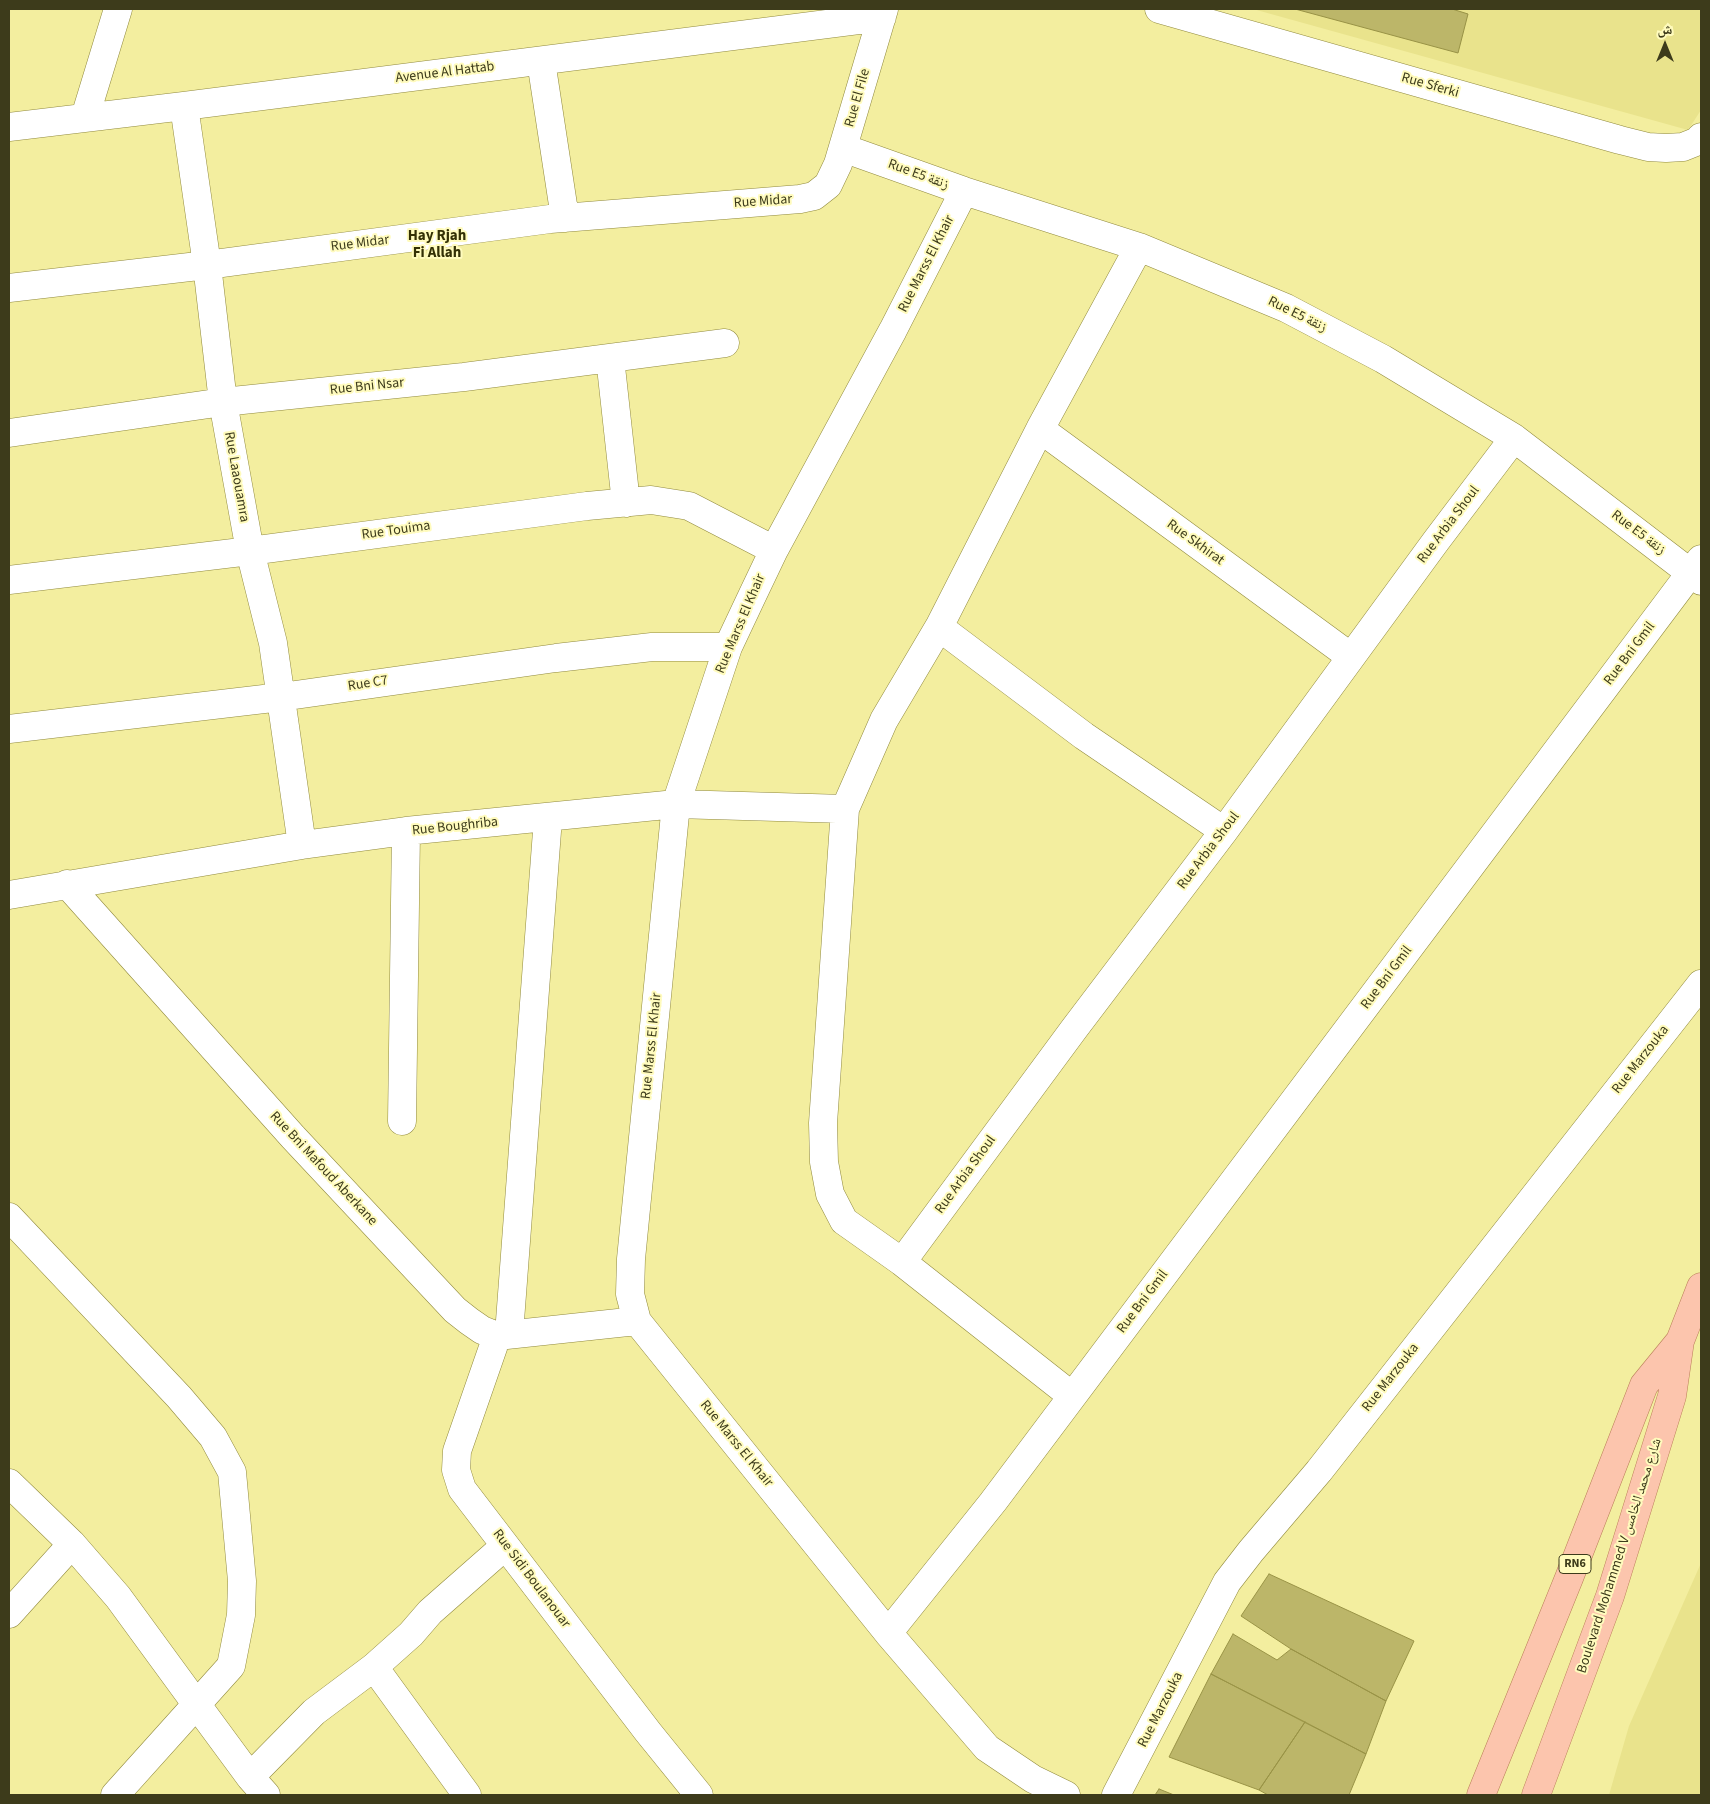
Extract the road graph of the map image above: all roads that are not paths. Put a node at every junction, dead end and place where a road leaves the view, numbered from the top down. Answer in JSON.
{"nodes":[{"id":1,"x":118,"y":9,"type":"edge"},
{"id":2,"x":1158,"y":9,"type":"edge"},
{"id":3,"x":883,"y":13,"type":"edge"},
{"id":4,"x":541,"y":61,"type":"junction"},
{"id":5,"x":184,"y":106,"type":"junction"},
{"id":6,"x":85,"y":118,"type":"junction"},
{"id":7,"x":9,"y":127,"type":"edge"},
{"id":8,"x":1701,"y":137,"type":"edge"},
{"id":9,"x":843,"y":148,"type":"junction"},
{"id":10,"x":828,"y":185,"type":"joint"},
{"id":11,"x":964,"y":191,"type":"junction"},
{"id":12,"x":565,"y":218,"type":"junction"},
{"id":13,"x":1139,"y":247,"type":"junction"},
{"id":14,"x":207,"y":265,"type":"junction"},
{"id":15,"x":9,"y":288,"type":"edge"},
{"id":16,"x":725,"y":343,"type":"dead end"},
{"id":17,"x":610,"y":358,"type":"junction"},
{"id":18,"x":223,"y":402,"type":"junction"},
{"id":19,"x":1040,"y":429,"type":"junction"},
{"id":20,"x":9,"y":433,"type":"edge"},
{"id":21,"x":1514,"y":438,"type":"junction"},
{"id":22,"x":626,"y":503,"type":"junction"},
{"id":23,"x":774,"y":550,"type":"junction"},
{"id":24,"x":250,"y":551,"type":"junction"},
{"id":25,"x":1698,"y":571,"type":"edge"},
{"id":26,"x":9,"y":580,"type":"edge"},
{"id":27,"x":939,"y":627,"type":"junction"},
{"id":28,"x":728,"y":647,"type":"junction"},
{"id":29,"x":1351,"y":656,"type":"junction"},
{"id":30,"x":281,"y":697,"type":"junction"},
{"id":31,"x":9,"y":730,"type":"edge"},
{"id":32,"x":676,"y":804,"type":"junction"},
{"id":33,"x":845,"y":809,"type":"junction"},
{"id":34,"x":548,"y":818,"type":"junction"},
{"id":35,"x":406,"y":831,"type":"junction"},
{"id":36,"x":1224,"y":831,"type":"junction"},
{"id":37,"x":302,"y":845,"type":"junction"},
{"id":38,"x":67,"y":884,"type":"junction"},
{"id":39,"x":9,"y":895,"type":"edge"},
{"id":40,"x":1701,"y":984,"type":"edge"},
{"id":41,"x":402,"y":1121,"type":"dead end"},
{"id":42,"x":9,"y":1217,"type":"edge"},
{"id":43,"x":902,"y":1262,"type":"junction"},
{"id":44,"x":1701,"y":1287,"type":"edge"},
{"id":45,"x":637,"y":1321,"type":"junction"},
{"id":46,"x":503,"y":1335,"type":"junction"},
{"id":47,"x":1680,"y":1341,"type":"junction"},
{"id":48,"x":1072,"y":1396,"type":"junction"},
{"id":49,"x":9,"y":1483,"type":"edge"},
{"id":50,"x":72,"y":1544,"type":"junction"},
{"id":51,"x":505,"y":1546,"type":"junction"},
{"id":52,"x":9,"y":1614,"type":"edge"},
{"id":53,"x":888,"y":1632,"type":"junction"},
{"id":54,"x":374,"y":1666,"type":"junction"},
{"id":55,"x":196,"y":1706,"type":"junction"},
{"id":56,"x":258,"y":1786,"type":"edge"},
{"id":57,"x":115,"y":1795,"type":"edge"},
{"id":58,"x":467,"y":1795,"type":"edge"},
{"id":59,"x":699,"y":1795,"type":"edge"},
{"id":60,"x":1066,"y":1795,"type":"edge"},
{"id":61,"x":1116,"y":1795,"type":"edge"},
{"id":62,"x":1481,"y":1795,"type":"edge"},
{"id":63,"x":1536,"y":1795,"type":"edge"}],
"edges":[{"from":1,"to":6,"type":"street"},
{"from":2,"to":8,"type":"street","name":"Rue Sferki"},
{"from":3,"to":4,"type":"street","name":"Avenue Al Hattab"},
{"from":3,"to":9,"type":"street","name":"Rue El File"},
{"from":4,"to":5,"type":"street","name":"Avenue Al Hattab"},
{"from":4,"to":12,"type":"street"},
{"from":5,"to":6,"type":"street","name":"Avenue Al Hattab"},
{"from":5,"to":14,"type":"street","name":"Rue Laaouamra"},
{"from":6,"to":7,"type":"street","name":"Avenue Al Hattab"},
{"from":9,"to":10,"type":"street","name":"Rue El File"},
{"from":9,"to":11,"type":"street","name":"Rue E5 زنقة"},
{"from":10,"to":12,"type":"street","name":"Rue Midar"},
{"from":11,"to":13,"type":"street","name":"Rue E5 زنقة"},
{"from":11,"to":23,"type":"street","name":"Rue Marss El Khair"},
{"from":12,"to":14,"type":"street","name":"Rue Midar"},
{"from":13,"to":19,"type":"street"},
{"from":13,"to":21,"type":"street","name":"Rue E5 زنقة"},
{"from":14,"to":15,"type":"street","name":"Rue Midar"},
{"from":14,"to":18,"type":"street","name":"Rue Laaouamra"},
{"from":16,"to":17,"type":"street","name":"Rue Bni Nsar"},
{"from":17,"to":18,"type":"street","name":"Rue Bni Nsar"},
{"from":17,"to":22,"type":"street"},
{"from":18,"to":20,"type":"street","name":"Rue Bni Nsar"},
{"from":18,"to":24,"type":"street","name":"Rue Laaouamra"},
{"from":19,"to":27,"type":"street"},
{"from":19,"to":29,"type":"street","name":"Rue Skhirat"},
{"from":21,"to":25,"type":"street","name":"Rue E5 زنقة"},
{"from":21,"to":29,"type":"street","name":"Rue Arbia Shoul"},
{"from":22,"to":23,"type":"street","name":"Rue Touima"},
{"from":22,"to":24,"type":"street","name":"Rue Touima"},
{"from":23,"to":28,"type":"street","name":"Rue Marss El Khair"},
{"from":24,"to":26,"type":"street","name":"Rue Touima"},
{"from":24,"to":30,"type":"street","name":"Rue Laaouamra"},
{"from":25,"to":48,"type":"street","name":"Rue Bni Gmil"},
{"from":27,"to":33,"type":"street"},
{"from":27,"to":36,"type":"street"},
{"from":28,"to":30,"type":"street","name":"Rue C7"},
{"from":28,"to":32,"type":"street","name":"Rue Marss El Khair"},
{"from":29,"to":36,"type":"street","name":"Rue Arbia Shoul"},
{"from":30,"to":31,"type":"street","name":"Rue C7"},
{"from":30,"to":37,"type":"street","name":"Rue Laaouamra"},
{"from":32,"to":33,"type":"street","name":"Rue Boughriba"},
{"from":32,"to":34,"type":"street","name":"Rue Boughriba"},
{"from":32,"to":45,"type":"street","name":"Rue Marss El Khair"},
{"from":33,"to":43,"type":"street"},
{"from":34,"to":35,"type":"street","name":"Rue Boughriba"},
{"from":34,"to":46,"type":"street","name":"Rue Sidi Boulanouar"},
{"from":35,"to":37,"type":"street","name":"Rue Boughriba"},
{"from":35,"to":41,"type":"street"},
{"from":36,"to":43,"type":"street","name":"Rue Arbia Shoul"},
{"from":37,"to":38,"type":"street","name":"Rue Boughriba"},
{"from":38,"to":39,"type":"street","name":"Rue Boughriba"},
{"from":38,"to":46,"type":"street","name":"Rue Bni Mafoud Aberkane"},
{"from":40,"to":61,"type":"street","name":"Rue Marzouka"},
{"from":42,"to":55,"type":"street"},
{"from":43,"to":48,"type":"street"},
{"from":44,"to":47,"type":"main road","name":"Boulevard Mohammed V شارع محمد الخامس","number":"RN6"},
{"from":45,"to":46,"type":"street"},
{"from":45,"to":53,"type":"street","name":"Rue Marss El Khair"},
{"from":46,"to":51,"type":"street","name":"Rue Sidi Boulanouar"},
{"from":47,"to":62,"type":"main road","name":"Boulevard Mohammed V شارع محمد الخامس","number":"RN6"},
{"from":47,"to":63,"type":"main road","name":"Boulevard Mohammed V شارع محمد الخامس","number":"RN6"},
{"from":48,"to":53,"type":"street","name":"Rue Bni Gmil"},
{"from":49,"to":50,"type":"street"},
{"from":50,"to":52,"type":"street"},
{"from":50,"to":55,"type":"street"},
{"from":51,"to":54,"type":"street"},
{"from":51,"to":59,"type":"street","name":"Rue Sidi Boulanouar"},
{"from":53,"to":60,"type":"street","name":"Rue Marss El Khair"},
{"from":54,"to":56,"type":"street"},
{"from":54,"to":58,"type":"street"},
{"from":55,"to":56,"type":"street"},
{"from":55,"to":57,"type":"street"}]}
